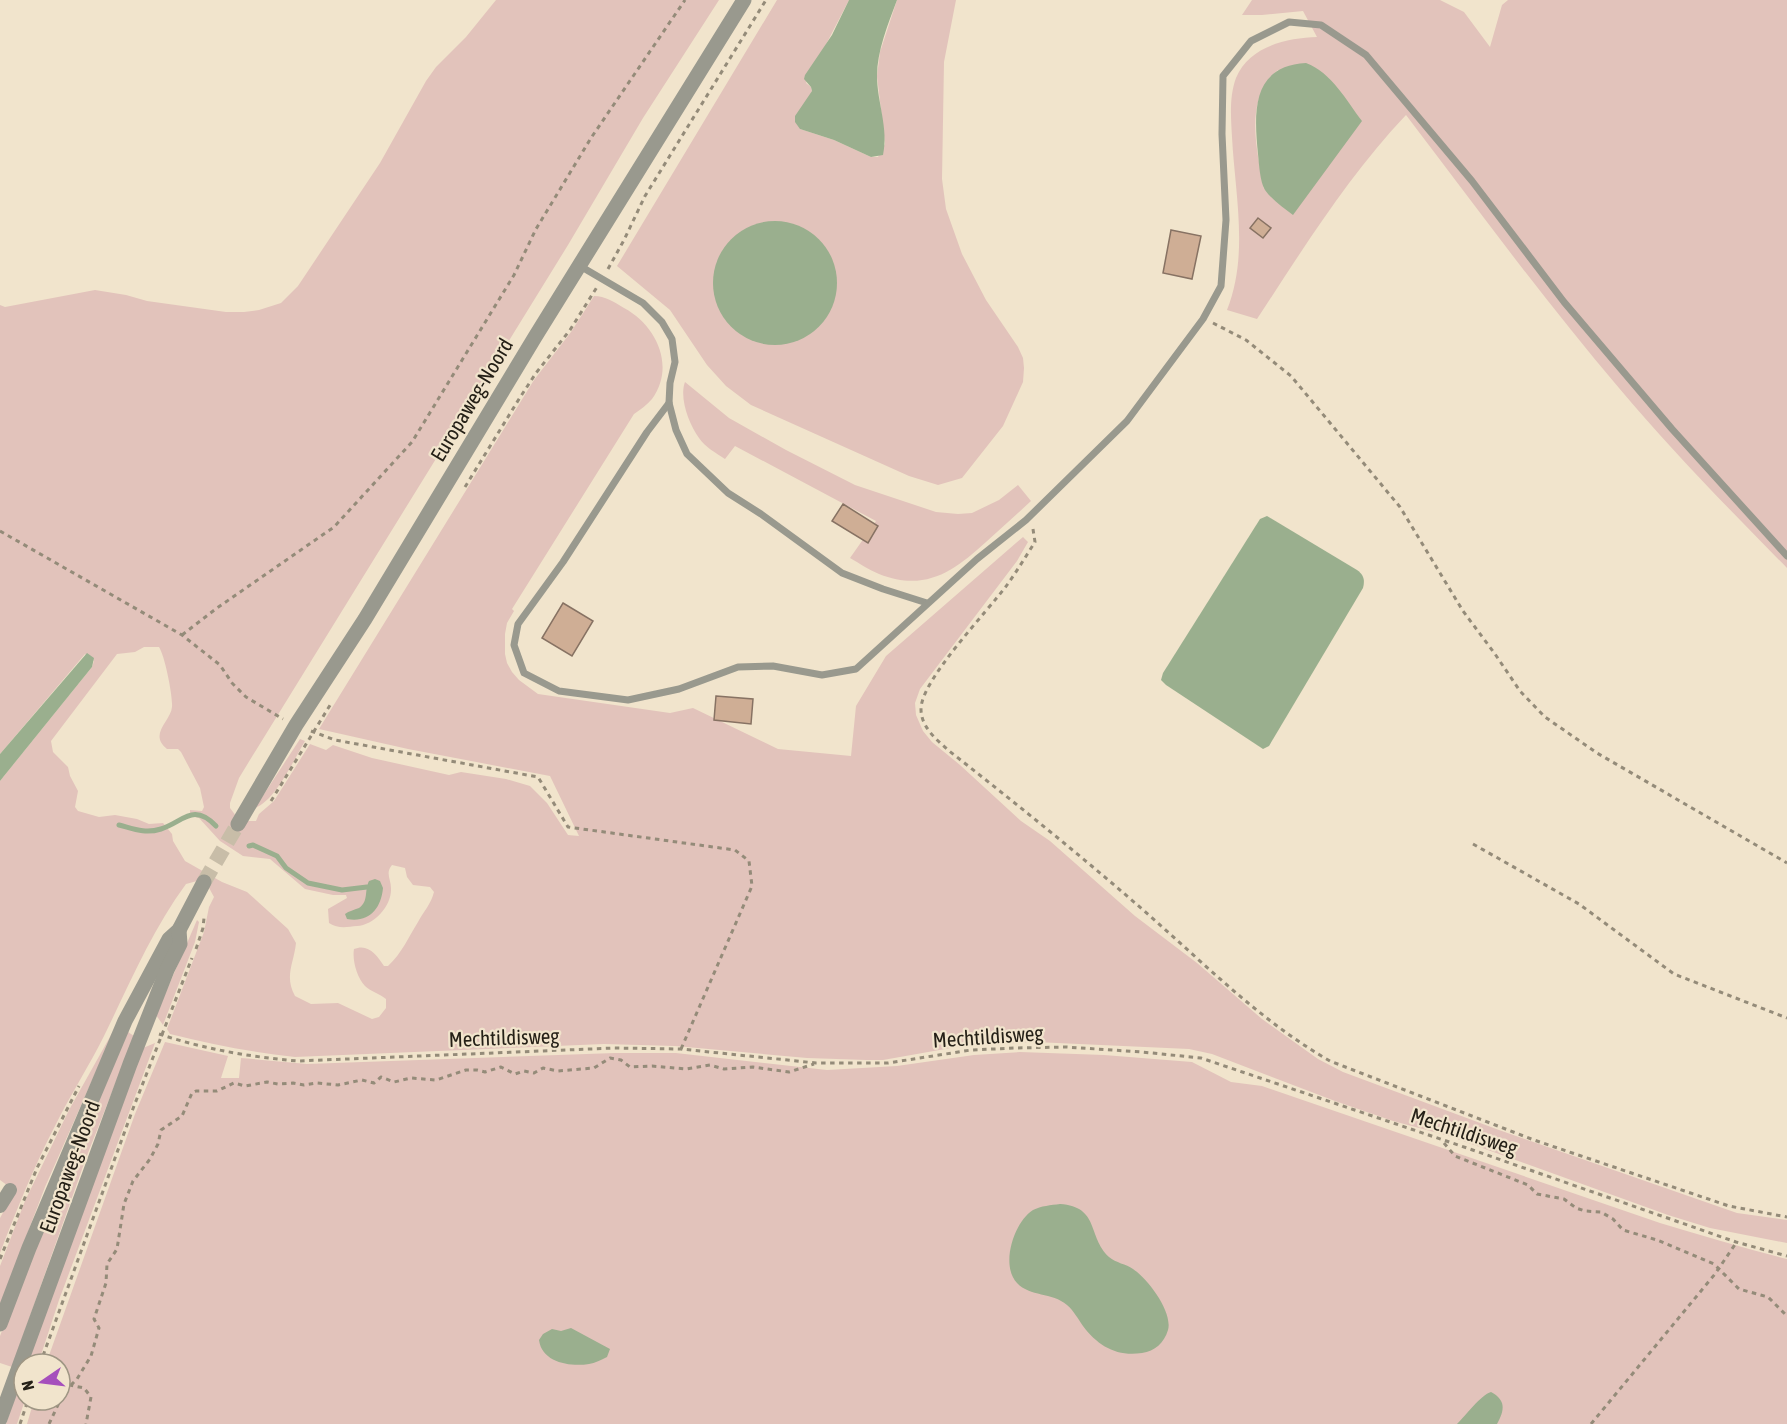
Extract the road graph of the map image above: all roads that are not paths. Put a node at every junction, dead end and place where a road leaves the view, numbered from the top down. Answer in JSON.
{"nodes":[{"id":1,"x":744,"y":0,"type":"edge"},
{"id":2,"x":580,"y":266,"type":"junction"},
{"id":3,"x":669,"y":403,"type":"junction"},
{"id":4,"x":1787,"y":556,"type":"edge"},
{"id":5,"x":927,"y":603,"type":"junction"},
{"id":6,"x":238,"y":824,"type":"tunnel mouth"},
{"id":7,"x":204,"y":882,"type":"tunnel mouth"},
{"id":8,"x":179,"y":930,"type":"junction"},
{"id":9,"x":10,"y":1190,"type":"dead end"},
{"id":10,"x":0,"y":1206,"type":"edge"},
{"id":11,"x":0,"y":1324,"type":"edge"},
{"id":12,"x":0,"y":1419,"type":"edge"}],
"edges":[{"from":1,"to":2,"type":"street","name":"Europaweg-Noord"},
{"from":2,"to":3,"type":"lane"},
{"from":2,"to":6,"type":"street","name":"Europaweg-Noord"},
{"from":3,"to":5,"type":"lane"},
{"from":3,"to":5,"type":"lane"},
{"from":4,"to":5,"type":"lane"},
{"from":7,"to":8,"type":"street","name":"Europaweg-Noord"},
{"from":8,"to":11,"type":"street","name":"Europaweg-Noord"},
{"from":8,"to":12,"type":"street","name":"Europaweg-Noord"},
{"from":9,"to":10,"type":"street"}]}
